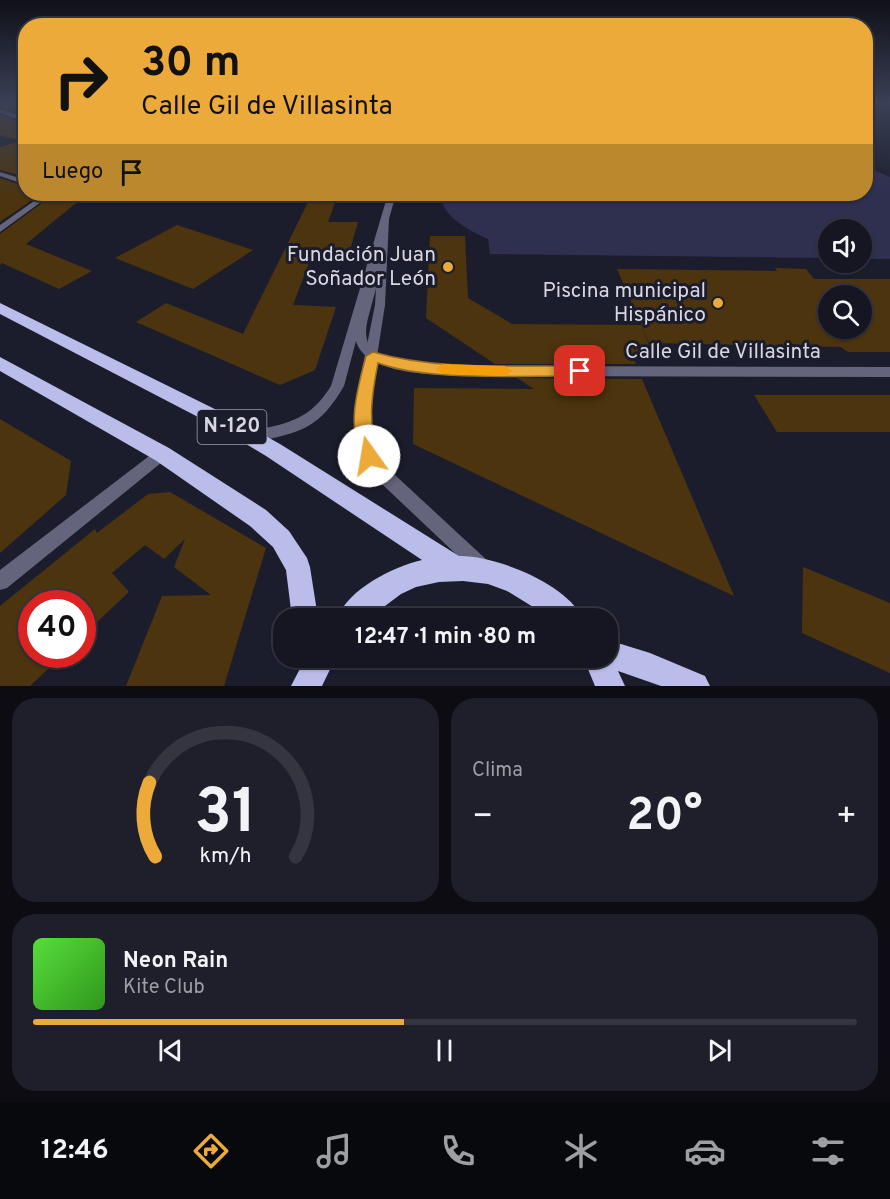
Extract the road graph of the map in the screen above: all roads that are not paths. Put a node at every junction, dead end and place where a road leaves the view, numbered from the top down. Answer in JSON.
{"nodes":[{"id":1,"x":0,"y":174,"type":"edge"},
{"id":2,"x":18,"y":180,"type":"edge"},
{"id":3,"x":38,"y":201,"type":"edge"},
{"id":4,"x":390,"y":201,"type":"edge"},
{"id":5,"x":386,"y":221,"type":"junction"},
{"id":6,"x":0,"y":229,"type":"edge"},
{"id":7,"x":374,"y":260,"type":"junction"},
{"id":8,"x":0,"y":308,"type":"edge"},
{"id":9,"x":373,"y":356,"type":"junction"},
{"id":10,"x":0,"y":363,"type":"edge"},
{"id":11,"x":890,"y":372,"type":"edge"},
{"id":12,"x":250,"y":437,"type":"junction"},
{"id":13,"x":162,"y":454,"type":"junction"},
{"id":14,"x":452,"y":566,"type":"junction"},
{"id":15,"x":484,"y":569,"type":"junction"},
{"id":16,"x":0,"y":582,"type":"edge"},
{"id":17,"x":304,"y":608,"type":"edge"},
{"id":18,"x":361,"y":608,"type":"edge"},
{"id":19,"x":560,"y":608,"type":"edge"},
{"id":20,"x":618,"y":657,"type":"edge"},
{"id":21,"x":602,"y":668,"type":"edge"},
{"id":22,"x":610,"y":686,"type":"edge"},
{"id":23,"x":695,"y":686,"type":"edge"}],
"edges":[{"from":1,"to":2,"type":"street"},
{"from":3,"to":6,"type":"street"},
{"from":4,"to":5,"type":"street"},
{"from":5,"to":7,"type":"street"},
{"from":5,"to":9,"type":"street"},
{"from":7,"to":9,"type":"street"},
{"from":7,"to":12,"type":"street"},
{"from":8,"to":12,"type":"highway","number":"N-120"},
{"from":9,"to":11,"type":"street","name":"Calle Gil de Villasinta"},
{"from":9,"to":15,"type":"street"},
{"from":10,"to":13,"type":"highway","number":"N-120"},
{"from":12,"to":14,"type":"highway","number":"N-120"},
{"from":13,"to":16,"type":"street"},
{"from":13,"to":17,"type":"highway","number":"N-120"},
{"from":14,"to":15,"type":"highway","number":"N-120"},
{"from":14,"to":18,"type":"highway","number":"N-120"},
{"from":15,"to":19,"type":"highway","number":"N-120"},
{"from":20,"to":23,"type":"highway"},
{"from":21,"to":22,"type":"highway"}]}
